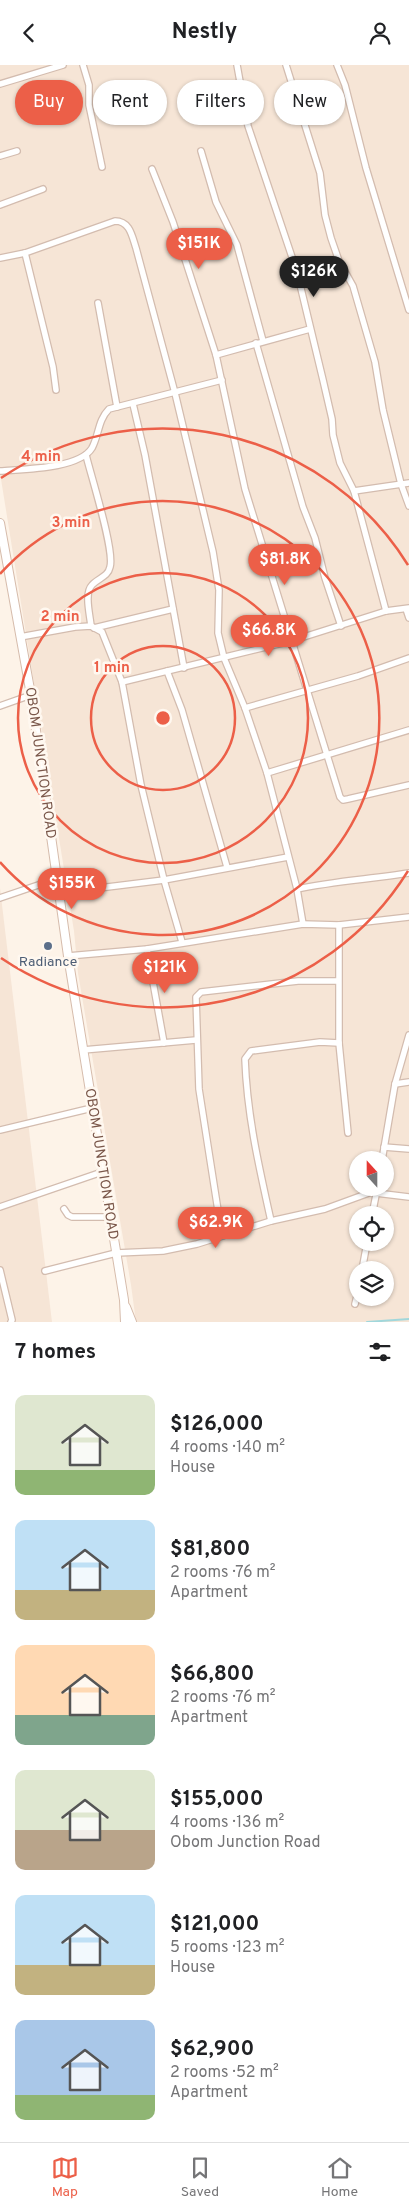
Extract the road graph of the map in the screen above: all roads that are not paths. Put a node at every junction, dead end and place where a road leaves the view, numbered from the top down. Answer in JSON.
{"nodes":[{"id":1,"x":63,"y":65,"type":"edge"},
{"id":2,"x":83,"y":65,"type":"edge"},
{"id":3,"x":238,"y":65,"type":"edge"},
{"id":4,"x":286,"y":65,"type":"edge"},
{"id":5,"x":337,"y":65,"type":"edge"},
{"id":6,"x":240,"y":80,"type":"edge"},
{"id":7,"x":0,"y":85,"type":"edge"},
{"id":8,"x":248,"y":125,"type":"edge"},
{"id":9,"x":17,"y":151,"type":"dead end"},
{"id":10,"x":201,"y":151,"type":"dead end"},
{"id":11,"x":0,"y":156,"type":"edge"},
{"id":12,"x":102,"y":167,"type":"dead end"},
{"id":13,"x":152,"y":169,"type":"dead end"},
{"id":14,"x":43,"y":189,"type":"dead end"},
{"id":15,"x":0,"y":205,"type":"edge"},
{"id":16,"x":26,"y":253,"type":"junction"},
{"id":17,"x":0,"y":258,"type":"edge"},
{"id":18,"x":408,"y":300,"type":"edge"},
{"id":19,"x":98,"y":303,"type":"dead end"},
{"id":20,"x":409,"y":310,"type":"edge"},
{"id":21,"x":310,"y":329,"type":"junction"},
{"id":22,"x":263,"y":341,"type":"junction"},
{"id":23,"x":256,"y":343,"type":"junction"},
{"id":24,"x":216,"y":355,"type":"junction"},
{"id":25,"x":222,"y":380,"type":"junction"},
{"id":26,"x":56,"y":390,"type":"dead end"},
{"id":27,"x":175,"y":393,"type":"junction"},
{"id":28,"x":133,"y":403,"type":"junction"},
{"id":29,"x":117,"y":407,"type":"junction"},
{"id":30,"x":86,"y":455,"type":"junction"},
{"id":31,"x":0,"y":471,"type":"edge"},
{"id":32,"x":409,"y":483,"type":"edge"},
{"id":33,"x":401,"y":484,"type":"junction"},
{"id":34,"x":354,"y":491,"type":"junction"},
{"id":35,"x":409,"y":506,"type":"edge"},
{"id":36,"x":0,"y":523,"type":"edge"},
{"id":37,"x":173,"y":609,"type":"junction"},
{"id":38,"x":408,"y":609,"type":"edge"},
{"id":39,"x":386,"y":611,"type":"junction"},
{"id":40,"x":409,"y":618,"type":"edge"},
{"id":41,"x":341,"y":625,"type":"junction"},
{"id":42,"x":93,"y":627,"type":"junction"},
{"id":43,"x":20,"y":637,"type":"junction"},
{"id":44,"x":291,"y":641,"type":"junction"},
{"id":45,"x":224,"y":658,"type":"junction"},
{"id":46,"x":409,"y":658,"type":"edge"},
{"id":47,"x":184,"y":667,"type":"junction"},
{"id":48,"x":167,"y":671,"type":"junction"},
{"id":49,"x":122,"y":682,"type":"junction"},
{"id":50,"x":307,"y":689,"type":"junction"},
{"id":51,"x":31,"y":695,"type":"junction"},
{"id":52,"x":0,"y":706,"type":"edge"},
{"id":53,"x":245,"y":708,"type":"junction"},
{"id":54,"x":409,"y":730,"type":"edge"},
{"id":55,"x":326,"y":755,"type":"junction"},
{"id":56,"x":267,"y":773,"type":"junction"},
{"id":57,"x":409,"y":785,"type":"edge"},
{"id":58,"x":288,"y":857,"type":"junction"},
{"id":59,"x":226,"y":867,"type":"junction"},
{"id":60,"x":409,"y":873,"type":"edge"},
{"id":61,"x":56,"y":879,"type":"junction"},
{"id":62,"x":164,"y":880,"type":"junction"},
{"id":63,"x":297,"y":889,"type":"junction"},
{"id":64,"x":59,"y":893,"type":"junction"},
{"id":65,"x":0,"y":898,"type":"edge"},
{"id":66,"x":409,"y":917,"type":"edge"},
{"id":67,"x":303,"y":924,"type":"junction"},
{"id":68,"x":339,"y":925,"type":"junction"},
{"id":69,"x":182,"y":942,"type":"junction"},
{"id":70,"x":147,"y":949,"type":"junction"},
{"id":71,"x":68,"y":956,"type":"junction"},
{"id":72,"x":338,"y":981,"type":"junction"},
{"id":73,"x":409,"y":1035,"type":"edge"},
{"id":74,"x":196,"y":1040,"type":"junction"},
{"id":75,"x":164,"y":1043,"type":"junction"},
{"id":76,"x":339,"y":1043,"type":"junction"},
{"id":77,"x":83,"y":1050,"type":"junction"},
{"id":78,"x":409,"y":1082,"type":"edge"},
{"id":79,"x":395,"y":1084,"type":"junction"},
{"id":80,"x":92,"y":1108,"type":"junction"},
{"id":81,"x":0,"y":1130,"type":"edge"},
{"id":82,"x":348,"y":1133,"type":"dead end"},
{"id":83,"x":384,"y":1147,"type":"junction"},
{"id":84,"x":409,"y":1149,"type":"edge"},
{"id":85,"x":383,"y":1151,"type":"edge"},
{"id":86,"x":102,"y":1172,"type":"junction"},
{"id":87,"x":394,"y":1194,"type":"edge"},
{"id":88,"x":360,"y":1196,"type":"edge"},
{"id":89,"x":409,"y":1197,"type":"edge"},
{"id":90,"x":0,"y":1207,"type":"edge"},
{"id":91,"x":64,"y":1209,"type":"dead end"},
{"id":92,"x":109,"y":1217,"type":"junction"},
{"id":93,"x":271,"y":1221,"type":"junction"},
{"id":94,"x":222,"y":1236,"type":"junction"},
{"id":95,"x":116,"y":1253,"type":"junction"},
{"id":96,"x":0,"y":1270,"type":"edge"},
{"id":97,"x":45,"y":1271,"type":"dead end"},
{"id":98,"x":2,"y":1288,"type":"edge"},
{"id":99,"x":124,"y":1300,"type":"junction"},
{"id":100,"x":11,"y":1322,"type":"edge"},
{"id":101,"x":125,"y":1322,"type":"edge"},
{"id":102,"x":132,"y":1322,"type":"edge"}],
"edges":[{"from":1,"to":7,"type":"street"},
{"from":2,"to":12,"type":"street"},
{"from":3,"to":6,"type":"street"},
{"from":4,"to":33,"type":"street"},
{"from":5,"to":18,"type":"street"},
{"from":8,"to":21,"type":"street"},
{"from":9,"to":11,"type":"street"},
{"from":10,"to":22,"type":"street"},
{"from":13,"to":24,"type":"street"},
{"from":14,"to":15,"type":"street"},
{"from":16,"to":17,"type":"street"},
{"from":16,"to":26,"type":"street"},
{"from":16,"to":27,"type":"street"},
{"from":18,"to":20,"type":"street"},
{"from":19,"to":29,"type":"street"},
{"from":21,"to":22,"type":"street"},
{"from":21,"to":34,"type":"street"},
{"from":22,"to":23,"type":"street"},
{"from":23,"to":24,"type":"street"},
{"from":23,"to":41,"type":"street"},
{"from":24,"to":25,"type":"street"},
{"from":25,"to":27,"type":"street"},
{"from":25,"to":44,"type":"street"},
{"from":27,"to":28,"type":"street"},
{"from":27,"to":45,"type":"street"},
{"from":28,"to":29,"type":"street"},
{"from":28,"to":37,"type":"street"},
{"from":29,"to":30,"type":"street"},
{"from":30,"to":31,"type":"street"},
{"from":30,"to":42,"type":"street"},
{"from":32,"to":33,"type":"street"},
{"from":33,"to":34,"type":"street"},
{"from":33,"to":35,"type":"street"},
{"from":34,"to":39,"type":"street"},
{"from":36,"to":43,"type":"main road","name":"OBOM JUNCTION ROAD"},
{"from":37,"to":42,"type":"street"},
{"from":37,"to":47,"type":"street"},
{"from":38,"to":39,"type":"street"},
{"from":38,"to":40,"type":"street"},
{"from":39,"to":41,"type":"street"},
{"from":41,"to":44,"type":"street"},
{"from":42,"to":43,"type":"street"},
{"from":42,"to":49,"type":"street"},
{"from":43,"to":51,"type":"main road","name":"OBOM JUNCTION ROAD"},
{"from":44,"to":45,"type":"street"},
{"from":44,"to":50,"type":"street"},
{"from":45,"to":47,"type":"street"},
{"from":45,"to":53,"type":"street"},
{"from":46,"to":50,"type":"street"},
{"from":47,"to":48,"type":"street"},
{"from":48,"to":49,"type":"street"},
{"from":48,"to":59,"type":"street"},
{"from":49,"to":62,"type":"street"},
{"from":50,"to":53,"type":"street"},
{"from":50,"to":55,"type":"street"},
{"from":51,"to":52,"type":"street"},
{"from":51,"to":61,"type":"main road","name":"OBOM JUNCTION ROAD"},
{"from":53,"to":56,"type":"street"},
{"from":54,"to":55,"type":"street"},
{"from":55,"to":56,"type":"street"},
{"from":55,"to":57,"type":"street"},
{"from":56,"to":58,"type":"street"},
{"from":58,"to":59,"type":"street"},
{"from":58,"to":63,"type":"street"},
{"from":59,"to":62,"type":"street"},
{"from":60,"to":63,"type":"street"},
{"from":61,"to":64,"type":"main road","name":"OBOM JUNCTION ROAD"},
{"from":61,"to":65,"type":"street"},
{"from":62,"to":64,"type":"street"},
{"from":62,"to":69,"type":"street"},
{"from":63,"to":67,"type":"street"},
{"from":64,"to":71,"type":"main road","name":"OBOM JUNCTION ROAD"},
{"from":66,"to":68,"type":"street"},
{"from":67,"to":68,"type":"street"},
{"from":67,"to":69,"type":"street"},
{"from":68,"to":72,"type":"street"},
{"from":69,"to":70,"type":"street"},
{"from":70,"to":71,"type":"street"},
{"from":70,"to":75,"type":"street"},
{"from":71,"to":77,"type":"main road","name":"OBOM JUNCTION ROAD"},
{"from":72,"to":74,"type":"street"},
{"from":72,"to":76,"type":"street"},
{"from":73,"to":79,"type":"street"},
{"from":74,"to":75,"type":"street"},
{"from":74,"to":94,"type":"street"},
{"from":75,"to":77,"type":"street"},
{"from":76,"to":82,"type":"street"},
{"from":76,"to":93,"type":"street"},
{"from":77,"to":80,"type":"main road","name":"OBOM JUNCTION ROAD"},
{"from":78,"to":79,"type":"street"},
{"from":79,"to":83,"type":"street"},
{"from":80,"to":81,"type":"street"},
{"from":80,"to":86,"type":"main road","name":"OBOM JUNCTION ROAD"},
{"from":83,"to":84,"type":"street"},
{"from":83,"to":85,"type":"street"},
{"from":86,"to":90,"type":"street"},
{"from":86,"to":92,"type":"main road","name":"OBOM JUNCTION ROAD"},
{"from":87,"to":89,"type":"street"},
{"from":88,"to":93,"type":"street"},
{"from":91,"to":92,"type":"street"},
{"from":92,"to":95,"type":"main road","name":"OBOM JUNCTION ROAD"},
{"from":93,"to":94,"type":"street"},
{"from":94,"to":95,"type":"street"},
{"from":95,"to":97,"type":"street"},
{"from":95,"to":99,"type":"main road","name":"OBOM JUNCTION ROAD"},
{"from":96,"to":98,"type":"street"},
{"from":98,"to":100,"type":"street"},
{"from":99,"to":101,"type":"main road","name":"OBOM JUNCTION ROAD"},
{"from":99,"to":102,"type":"main road","name":"OBOM JUNCTION ROAD"}]}
